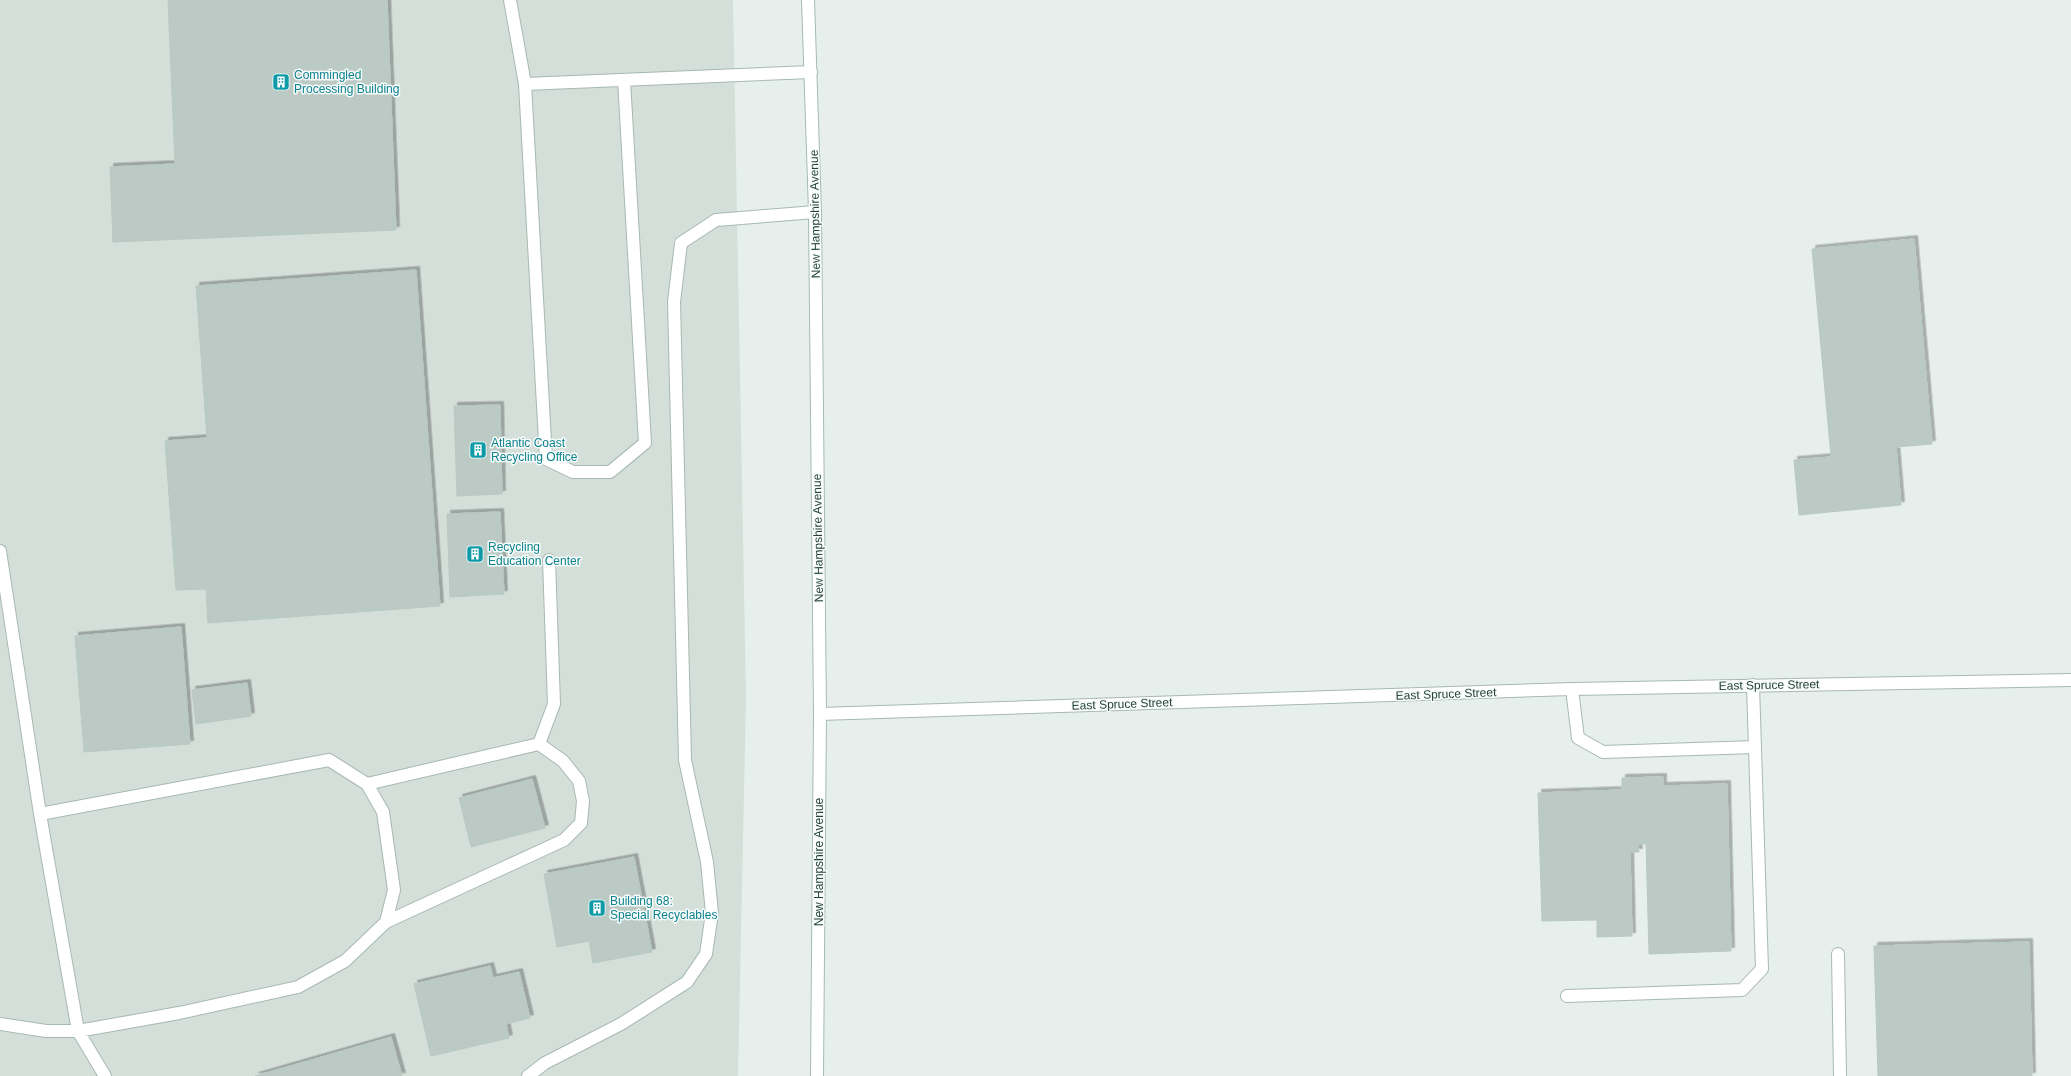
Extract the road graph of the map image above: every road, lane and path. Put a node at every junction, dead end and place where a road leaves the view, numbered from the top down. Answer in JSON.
{"nodes":[{"id":1,"x":510,"y":0,"type":"edge"},
{"id":2,"x":808,"y":0,"type":"edge"},
{"id":3,"x":811,"y":72,"type":"junction"},
{"id":4,"x":624,"y":80,"type":"junction"},
{"id":5,"x":525,"y":84,"type":"junction"},
{"id":6,"x":815,"y":212,"type":"junction"},
{"id":7,"x":0,"y":551,"type":"edge"},
{"id":8,"x":550,"y":560,"type":"dead end"},
{"id":9,"x":2071,"y":680,"type":"edge"},
{"id":10,"x":1753,"y":685,"type":"junction"},
{"id":11,"x":1572,"y":689,"type":"junction"},
{"id":12,"x":820,"y":714,"type":"junction"},
{"id":13,"x":539,"y":744,"type":"junction"},
{"id":14,"x":1755,"y":747,"type":"junction"},
{"id":15,"x":367,"y":784,"type":"junction"},
{"id":16,"x":40,"y":814,"type":"junction"},
{"id":17,"x":386,"y":922,"type":"junction"},
{"id":18,"x":1838,"y":954,"type":"dead end"},
{"id":19,"x":1567,"y":996,"type":"dead end"},
{"id":20,"x":0,"y":1024,"type":"edge"},
{"id":21,"x":78,"y":1031,"type":"junction"},
{"id":22,"x":105,"y":1076,"type":"edge"},
{"id":23,"x":528,"y":1076,"type":"edge"},
{"id":24,"x":817,"y":1076,"type":"edge"},
{"id":25,"x":1840,"y":1076,"type":"edge"}],
"edges":[{"from":1,"to":5,"type":"street"},
{"from":2,"to":3,"type":"street","name":"New Hampshire Avenue"},
{"from":3,"to":4,"type":"street"},
{"from":3,"to":6,"type":"street","name":"New Hampshire Avenue"},
{"from":4,"to":5,"type":"street"},
{"from":4,"to":5,"type":"street"},
{"from":6,"to":12,"type":"street","name":"New Hampshire Avenue"},
{"from":6,"to":23,"type":"street"},
{"from":7,"to":16,"type":"street"},
{"from":8,"to":13,"type":"street"},
{"from":9,"to":10,"type":"street","name":"East Spruce Street"},
{"from":10,"to":11,"type":"street","name":"East Spruce Street"},
{"from":10,"to":14,"type":"street"},
{"from":11,"to":12,"type":"street","name":"East Spruce Street"},
{"from":11,"to":14,"type":"street"},
{"from":12,"to":24,"type":"street","name":"New Hampshire Avenue"},
{"from":13,"to":15,"type":"street"},
{"from":13,"to":17,"type":"street"},
{"from":14,"to":19,"type":"street"},
{"from":15,"to":16,"type":"street"},
{"from":15,"to":17,"type":"street"},
{"from":16,"to":21,"type":"street"},
{"from":17,"to":21,"type":"street"},
{"from":18,"to":25,"type":"street"},
{"from":20,"to":21,"type":"street"},
{"from":21,"to":22,"type":"street"}]}
